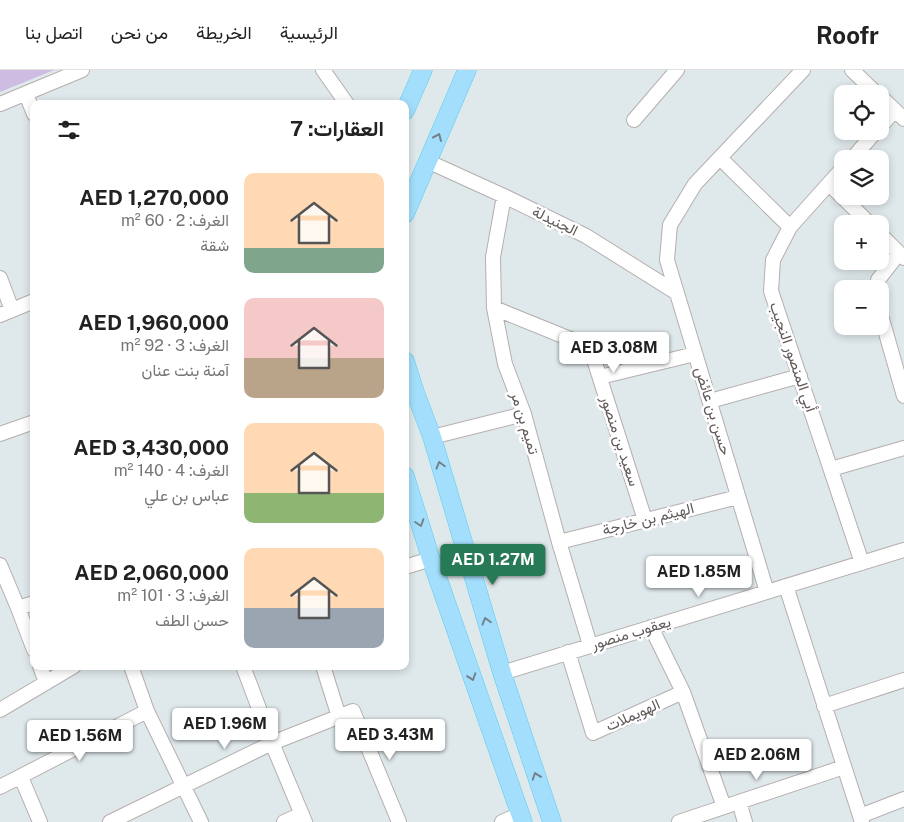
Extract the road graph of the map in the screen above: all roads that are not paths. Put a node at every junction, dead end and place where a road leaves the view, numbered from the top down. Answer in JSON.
{"nodes":[{"id":1,"x":82,"y":70,"type":"edge"},
{"id":2,"x":323,"y":70,"type":"edge"},
{"id":3,"x":422,"y":70,"type":"edge"},
{"id":4,"x":468,"y":70,"type":"edge"},
{"id":5,"x":677,"y":70,"type":"edge"},
{"id":6,"x":803,"y":70,"type":"edge"},
{"id":7,"x":852,"y":70,"type":"edge"},
{"id":8,"x":868,"y":85,"type":"edge"},
{"id":9,"x":26,"y":94,"type":"junction"},
{"id":10,"x":344,"y":100,"type":"edge"},
{"id":11,"x":409,"y":101,"type":"edge"},
{"id":12,"x":0,"y":104,"type":"edge"},
{"id":13,"x":30,"y":104,"type":"edge"},
{"id":14,"x":889,"y":105,"type":"edge"},
{"id":15,"x":899,"y":115,"type":"edge"},
{"id":16,"x":634,"y":120,"type":"dead end"},
{"id":17,"x":868,"y":140,"type":"edge"},
{"id":18,"x":860,"y":150,"type":"edge"},
{"id":19,"x":720,"y":158,"type":"junction"},
{"id":20,"x":427,"y":161,"type":"junction"},
{"id":21,"x":834,"y":178,"type":"edge"},
{"id":22,"x":829,"y":184,"type":"junction"},
{"id":23,"x":504,"y":196,"type":"junction"},
{"id":24,"x":409,"y":204,"type":"edge"},
{"id":25,"x":861,"y":215,"type":"edge"},
{"id":26,"x":790,"y":227,"type":"junction"},
{"id":27,"x":889,"y":243,"type":"edge"},
{"id":28,"x":902,"y":255,"type":"edge"},
{"id":29,"x":0,"y":278,"type":"edge"},
{"id":30,"x":878,"y":280,"type":"edge"},
{"id":31,"x":677,"y":293,"type":"junction"},
{"id":32,"x":30,"y":303,"type":"edge"},
{"id":33,"x":494,"y":308,"type":"junction"},
{"id":34,"x":6,"y":312,"type":"edge"},
{"id":35,"x":889,"y":331,"type":"edge"},
{"id":36,"x":897,"y":347,"type":"edge"},
{"id":37,"x":695,"y":354,"type":"junction"},
{"id":38,"x":800,"y":376,"type":"junction"},
{"id":39,"x":600,"y":377,"type":"junction"},
{"id":40,"x":410,"y":393,"type":"edge"},
{"id":41,"x":904,"y":396,"type":"edge"},
{"id":42,"x":710,"y":401,"type":"junction"},
{"id":43,"x":524,"y":414,"type":"junction"},
{"id":44,"x":30,"y":423,"type":"edge"},
{"id":45,"x":0,"y":434,"type":"edge"},
{"id":46,"x":432,"y":437,"type":"junction"},
{"id":47,"x":904,"y":448,"type":"edge"},
{"id":48,"x":831,"y":469,"type":"junction"},
{"id":49,"x":409,"y":489,"type":"edge"},
{"id":50,"x":738,"y":497,"type":"junction"},
{"id":51,"x":645,"y":520,"type":"junction"},
{"id":52,"x":558,"y":542,"type":"junction"},
{"id":53,"x":904,"y":550,"type":"edge"},
{"id":54,"x":431,"y":559,"type":"junction"},
{"id":55,"x":862,"y":563,"type":"junction"},
{"id":56,"x":0,"y":566,"type":"edge"},
{"id":57,"x":409,"y":566,"type":"edge"},
{"id":58,"x":786,"y":586,"type":"junction"},
{"id":59,"x":767,"y":592,"type":"junction"},
{"id":60,"x":30,"y":604,"type":"edge"},
{"id":61,"x":18,"y":608,"type":"junction"},
{"id":62,"x":651,"y":627,"type":"junction"},
{"id":63,"x":30,"y":640,"type":"edge"},
{"id":64,"x":590,"y":645,"type":"junction"},
{"id":65,"x":568,"y":652,"type":"junction"},
{"id":66,"x":41,"y":670,"type":"edge"},
{"id":67,"x":67,"y":670,"type":"edge"},
{"id":68,"x":132,"y":670,"type":"edge"},
{"id":69,"x":245,"y":670,"type":"edge"},
{"id":70,"x":324,"y":670,"type":"edge"},
{"id":71,"x":502,"y":673,"type":"junction"},
{"id":72,"x":904,"y":680,"type":"edge"},
{"id":73,"x":46,"y":683,"type":"junction"},
{"id":74,"x":684,"y":692,"type":"junction"},
{"id":75,"x":824,"y":706,"type":"junction"},
{"id":76,"x":0,"y":710,"type":"edge"},
{"id":77,"x":147,"y":711,"type":"junction"},
{"id":78,"x":338,"y":717,"type":"junction"},
{"id":79,"x":272,"y":743,"type":"junction"},
{"id":80,"x":844,"y":767,"type":"junction"},
{"id":81,"x":21,"y":777,"type":"junction"},
{"id":82,"x":184,"y":786,"type":"junction"},
{"id":83,"x":0,"y":788,"type":"edge"},
{"id":84,"x":904,"y":799,"type":"edge"},
{"id":85,"x":739,"y":802,"type":"junction"},
{"id":86,"x":724,"y":807,"type":"junction"},
{"id":87,"x":303,"y":818,"type":"edge"},
{"id":88,"x":522,"y":818,"type":"edge"},
{"id":89,"x":861,"y":819,"type":"edge"},
{"id":90,"x":40,"y":822,"type":"edge"},
{"id":91,"x":110,"y":822,"type":"edge"},
{"id":92,"x":201,"y":822,"type":"edge"},
{"id":93,"x":284,"y":822,"type":"edge"},
{"id":94,"x":399,"y":822,"type":"edge"},
{"id":95,"x":502,"y":822,"type":"edge"},
{"id":96,"x":552,"y":822,"type":"edge"},
{"id":97,"x":679,"y":822,"type":"edge"},
{"id":98,"x":745,"y":822,"type":"edge"}],
"edges":[{"from":1,"to":9,"type":"street"},
{"from":2,"to":10,"type":"street"},
{"from":3,"to":11,"type":"main road"},
{"from":20,"to":4,"type":"main road","one_way":true},
{"from":5,"to":16,"type":"street"},
{"from":6,"to":19,"type":"street","name":"حسن بن عائض"},
{"from":7,"to":8,"type":"street"},
{"from":9,"to":12,"type":"street"},
{"from":9,"to":13,"type":"street"},
{"from":14,"to":15,"type":"street"},
{"from":17,"to":18,"type":"street"},
{"from":19,"to":26,"type":"street"},
{"from":19,"to":31,"type":"street","name":"حسن بن عائض"},
{"from":20,"to":23,"type":"street","name":"الجنيدلة"},
{"from":20,"to":24,"type":"main road"},
{"from":21,"to":22,"type":"street","name":"أبي المنصور النجيب"},
{"from":22,"to":25,"type":"street"},
{"from":22,"to":26,"type":"street","name":"أبي المنصور النجيب"},
{"from":23,"to":31,"type":"street","name":"الجنيدلة"},
{"from":23,"to":33,"type":"street","name":"تميم بن مر"},
{"from":26,"to":38,"type":"street","name":"أبي المنصور النجيب"},
{"from":27,"to":28,"type":"street"},
{"from":28,"to":30,"type":"street"},
{"from":29,"to":34,"type":"street"},
{"from":31,"to":37,"type":"street","name":"حسن بن عائض"},
{"from":32,"to":34,"type":"street"},
{"from":33,"to":39,"type":"street","name":"سعيد بن منصور"},
{"from":33,"to":43,"type":"street","name":"تميم بن مر"},
{"from":35,"to":36,"type":"street"},
{"from":36,"to":41,"type":"street"},
{"from":37,"to":39,"type":"street"},
{"from":37,"to":42,"type":"street","name":"حسن بن عائض"},
{"from":38,"to":42,"type":"street"},
{"from":38,"to":48,"type":"street","name":"أبي المنصور النجيب"},
{"from":39,"to":51,"type":"street","name":"سعيد بن منصور"},
{"from":40,"to":46,"type":"main road"},
{"from":42,"to":50,"type":"street","name":"حسن بن عائض"},
{"from":43,"to":46,"type":"street"},
{"from":43,"to":52,"type":"street","name":"تميم بن مر"},
{"from":44,"to":45,"type":"street"},
{"from":71,"to":46,"type":"main road","one_way":true},
{"from":47,"to":48,"type":"street"},
{"from":48,"to":55,"type":"street","name":"أبي المنصور النجيب"},
{"from":49,"to":54,"type":"main road","one_way":true},
{"from":50,"to":51,"type":"street","name":"الهيثم بن خارجة"},
{"from":50,"to":59,"type":"street","name":"حسن بن عائض"},
{"from":51,"to":52,"type":"street","name":"الهيثم بن خارجة"},
{"from":52,"to":64,"type":"street","name":"تميم بن مر"},
{"from":53,"to":55,"type":"street","name":"يعقوب منصور"},
{"from":54,"to":57,"type":"street"},
{"from":54,"to":88,"type":"main road","one_way":true},
{"from":55,"to":58,"type":"street","name":"يعقوب منصور"},
{"from":56,"to":61,"type":"street"},
{"from":58,"to":59,"type":"street","name":"يعقوب منصور"},
{"from":58,"to":75,"type":"street"},
{"from":59,"to":62,"type":"street","name":"يعقوب منصور"},
{"from":60,"to":61,"type":"street"},
{"from":61,"to":63,"type":"street"},
{"from":62,"to":64,"type":"street","name":"يعقوب منصور"},
{"from":62,"to":74,"type":"street"},
{"from":64,"to":65,"type":"street","name":"يعقوب منصور"},
{"from":65,"to":71,"type":"street","name":"يعقوب منصور"},
{"from":65,"to":74,"type":"street","name":"الهويملات"},
{"from":66,"to":73,"type":"street"},
{"from":67,"to":73,"type":"street"},
{"from":68,"to":77,"type":"street"},
{"from":69,"to":79,"type":"street"},
{"from":70,"to":78,"type":"street"},
{"from":96,"to":71,"type":"main road","one_way":true},
{"from":72,"to":75,"type":"street"},
{"from":73,"to":76,"type":"street"},
{"from":74,"to":86,"type":"street"},
{"from":75,"to":80,"type":"street"},
{"from":77,"to":81,"type":"street"},
{"from":77,"to":82,"type":"street"},
{"from":78,"to":79,"type":"street"},
{"from":78,"to":94,"type":"street"},
{"from":79,"to":82,"type":"street"},
{"from":79,"to":87,"type":"street"},
{"from":80,"to":85,"type":"street"},
{"from":80,"to":89,"type":"street"},
{"from":81,"to":83,"type":"street"},
{"from":81,"to":90,"type":"street"},
{"from":82,"to":91,"type":"street"},
{"from":82,"to":92,"type":"street"},
{"from":84,"to":89,"type":"street"},
{"from":85,"to":86,"type":"street"},
{"from":85,"to":98,"type":"street"},
{"from":86,"to":97,"type":"street"},
{"from":87,"to":93,"type":"street"},
{"from":88,"to":95,"type":"street"}]}
